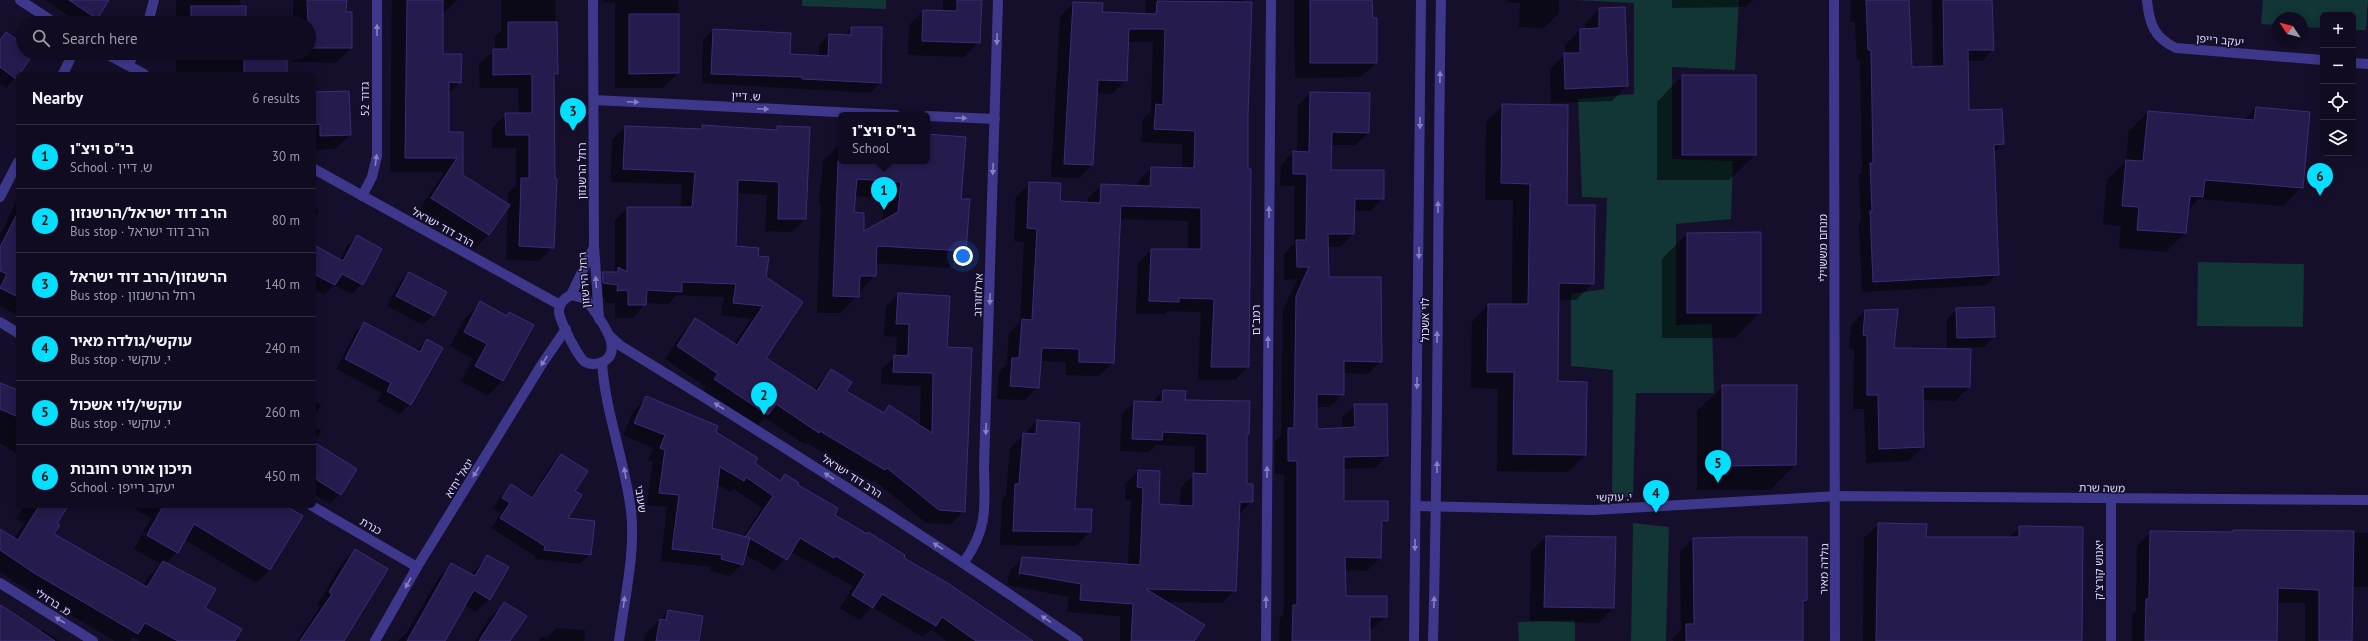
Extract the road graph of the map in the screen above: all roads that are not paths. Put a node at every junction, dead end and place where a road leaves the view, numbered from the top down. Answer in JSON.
{"nodes":[{"id":1,"x":20,"y":0,"type":"edge"},
{"id":2,"x":154,"y":0,"type":"edge"},
{"id":3,"x":377,"y":0,"type":"edge"},
{"id":4,"x":593,"y":0,"type":"edge"},
{"id":5,"x":998,"y":0,"type":"edge"},
{"id":6,"x":1271,"y":0,"type":"edge"},
{"id":7,"x":1420,"y":0,"type":"edge"},
{"id":8,"x":1441,"y":0,"type":"edge"},
{"id":9,"x":1834,"y":0,"type":"edge"},
{"id":10,"x":2147,"y":0,"type":"edge"},
{"id":11,"x":44,"y":16,"type":"edge"},
{"id":12,"x":150,"y":16,"type":"edge"},
{"id":13,"x":70,"y":60,"type":"edge"},
{"id":14,"x":119,"y":60,"type":"edge"},
{"id":15,"x":131,"y":60,"type":"edge"},
{"id":16,"x":2320,"y":60,"type":"edge"},
{"id":17,"x":2356,"y":63,"type":"edge"},
{"id":18,"x":2368,"y":64,"type":"edge"},
{"id":19,"x":128,"y":65,"type":"junction"},
{"id":20,"x":64,"y":72,"type":"edge"},
{"id":21,"x":140,"y":72,"type":"edge"},
{"id":22,"x":594,"y":100,"type":"junction"},
{"id":23,"x":838,"y":112,"type":"edge"},
{"id":24,"x":930,"y":116,"type":"edge"},
{"id":25,"x":995,"y":119,"type":"junction"},
{"id":26,"x":16,"y":166,"type":"edge"},
{"id":27,"x":316,"y":170,"type":"edge"},
{"id":28,"x":362,"y":196,"type":"junction"},
{"id":29,"x":0,"y":197,"type":"edge"},
{"id":30,"x":594,"y":245,"type":"junction"},
{"id":31,"x":572,"y":295,"type":"junction"},
{"id":32,"x":560,"y":305,"type":"junction"},
{"id":33,"x":599,"y":319,"type":"junction"},
{"id":34,"x":0,"y":322,"type":"edge"},
{"id":35,"x":566,"y":329,"type":"junction"},
{"id":36,"x":16,"y":332,"type":"edge"},
{"id":37,"x":610,"y":336,"type":"junction"},
{"id":38,"x":602,"y":362,"type":"junction"},
{"id":39,"x":1837,"y":496,"type":"junction"},
{"id":40,"x":2111,"y":500,"type":"junction"},
{"id":41,"x":2368,"y":500,"type":"edge"},
{"id":42,"x":1416,"y":506,"type":"junction"},
{"id":43,"x":1436,"y":506,"type":"junction"},
{"id":44,"x":315,"y":508,"type":"edge"},
{"id":45,"x":964,"y":562,"type":"junction"},
{"id":46,"x":417,"y":567,"type":"junction"},
{"id":47,"x":0,"y":583,"type":"edge"},
{"id":48,"x":92,"y":641,"type":"edge"},
{"id":49,"x":375,"y":641,"type":"edge"},
{"id":50,"x":619,"y":641,"type":"edge"},
{"id":51,"x":1078,"y":641,"type":"edge"},
{"id":52,"x":1266,"y":641,"type":"edge"},
{"id":53,"x":1414,"y":641,"type":"edge"},
{"id":54,"x":1433,"y":641,"type":"edge"},
{"id":55,"x":1835,"y":641,"type":"edge"},
{"id":56,"x":2111,"y":641,"type":"edge"}],
"edges":[{"from":1,"to":11,"type":"street"},
{"from":2,"to":12,"type":"street"},
{"from":28,"to":3,"type":"street","name":"גדוד 52","one_way":true},
{"from":4,"to":22,"type":"street","name":"רחל הרשנזון"},
{"from":5,"to":25,"type":"street","name":"ארלוזורוב","one_way":true},
{"from":52,"to":6,"type":"street","name":"רמב\"ם","one_way":true},
{"from":7,"to":42,"type":"street","name":"לוי אשכול","one_way":true},
{"from":43,"to":8,"type":"street","name":"לוי אשכול","one_way":true},
{"from":9,"to":39,"type":"street","name":"מנחם מששוילי"},
{"from":10,"to":16,"type":"street","name":"יעקב רייפן"},
{"from":13,"to":20,"type":"street"},
{"from":14,"to":19,"type":"street"},
{"from":15,"to":19,"type":"street"},
{"from":17,"to":18,"type":"street"},
{"from":19,"to":21,"type":"street"},
{"from":22,"to":23,"type":"street","name":"ש. דיין","one_way":true},
{"from":22,"to":30,"type":"street","name":"רחל הרשנזון"},
{"from":24,"to":25,"type":"street","one_way":true},
{"from":25,"to":45,"type":"street","name":"ארלוזורוב","one_way":true},
{"from":26,"to":29,"type":"street"},
{"from":27,"to":28,"type":"street","name":"הרב דוד ישראל"},
{"from":28,"to":32,"type":"street","name":"הרב דוד ישראל"},
{"from":30,"to":31,"type":"street","name":"רחל הירשזון"},
{"from":33,"to":30,"type":"street","name":"רחל הירשזון","one_way":true},
{"from":31,"to":32,"type":"street"},
{"from":31,"to":33,"type":"street","name":"הרב דוד ישראל"},
{"from":32,"to":35,"type":"street"},
{"from":33,"to":37,"type":"street","name":"הרב דוד ישראל"},
{"from":34,"to":36,"type":"street"},
{"from":35,"to":38,"type":"street"},
{"from":35,"to":46,"type":"street","name":"יגאל יחיא","one_way":true},
{"from":37,"to":38,"type":"street"},
{"from":45,"to":37,"type":"street","name":"הרב דוד ישראל","one_way":true},
{"from":50,"to":38,"type":"street","name":"שעובי","one_way":true},
{"from":39,"to":40,"type":"street","name":"משה שרת"},
{"from":39,"to":43,"type":"street","name":"י. עוקשי"},
{"from":39,"to":55,"type":"street","name":"גולדה מאיר"},
{"from":40,"to":41,"type":"street","name":"משה שרת"},
{"from":40,"to":56,"type":"street","name":"יאנוש קורצ'ק"},
{"from":42,"to":43,"type":"street","name":"י. עוקשי"},
{"from":42,"to":53,"type":"street","name":"לוי אשכול","one_way":true},
{"from":54,"to":43,"type":"street","name":"לוי אשכול","one_way":true},
{"from":44,"to":46,"type":"street","name":"כנרת"},
{"from":51,"to":45,"type":"street","name":"הרב דוד ישראל","one_way":true},
{"from":46,"to":49,"type":"street","name":"יגאל יחיא","one_way":true},
{"from":48,"to":47,"type":"street","name":"מ. ברזילי","one_way":true}]}
